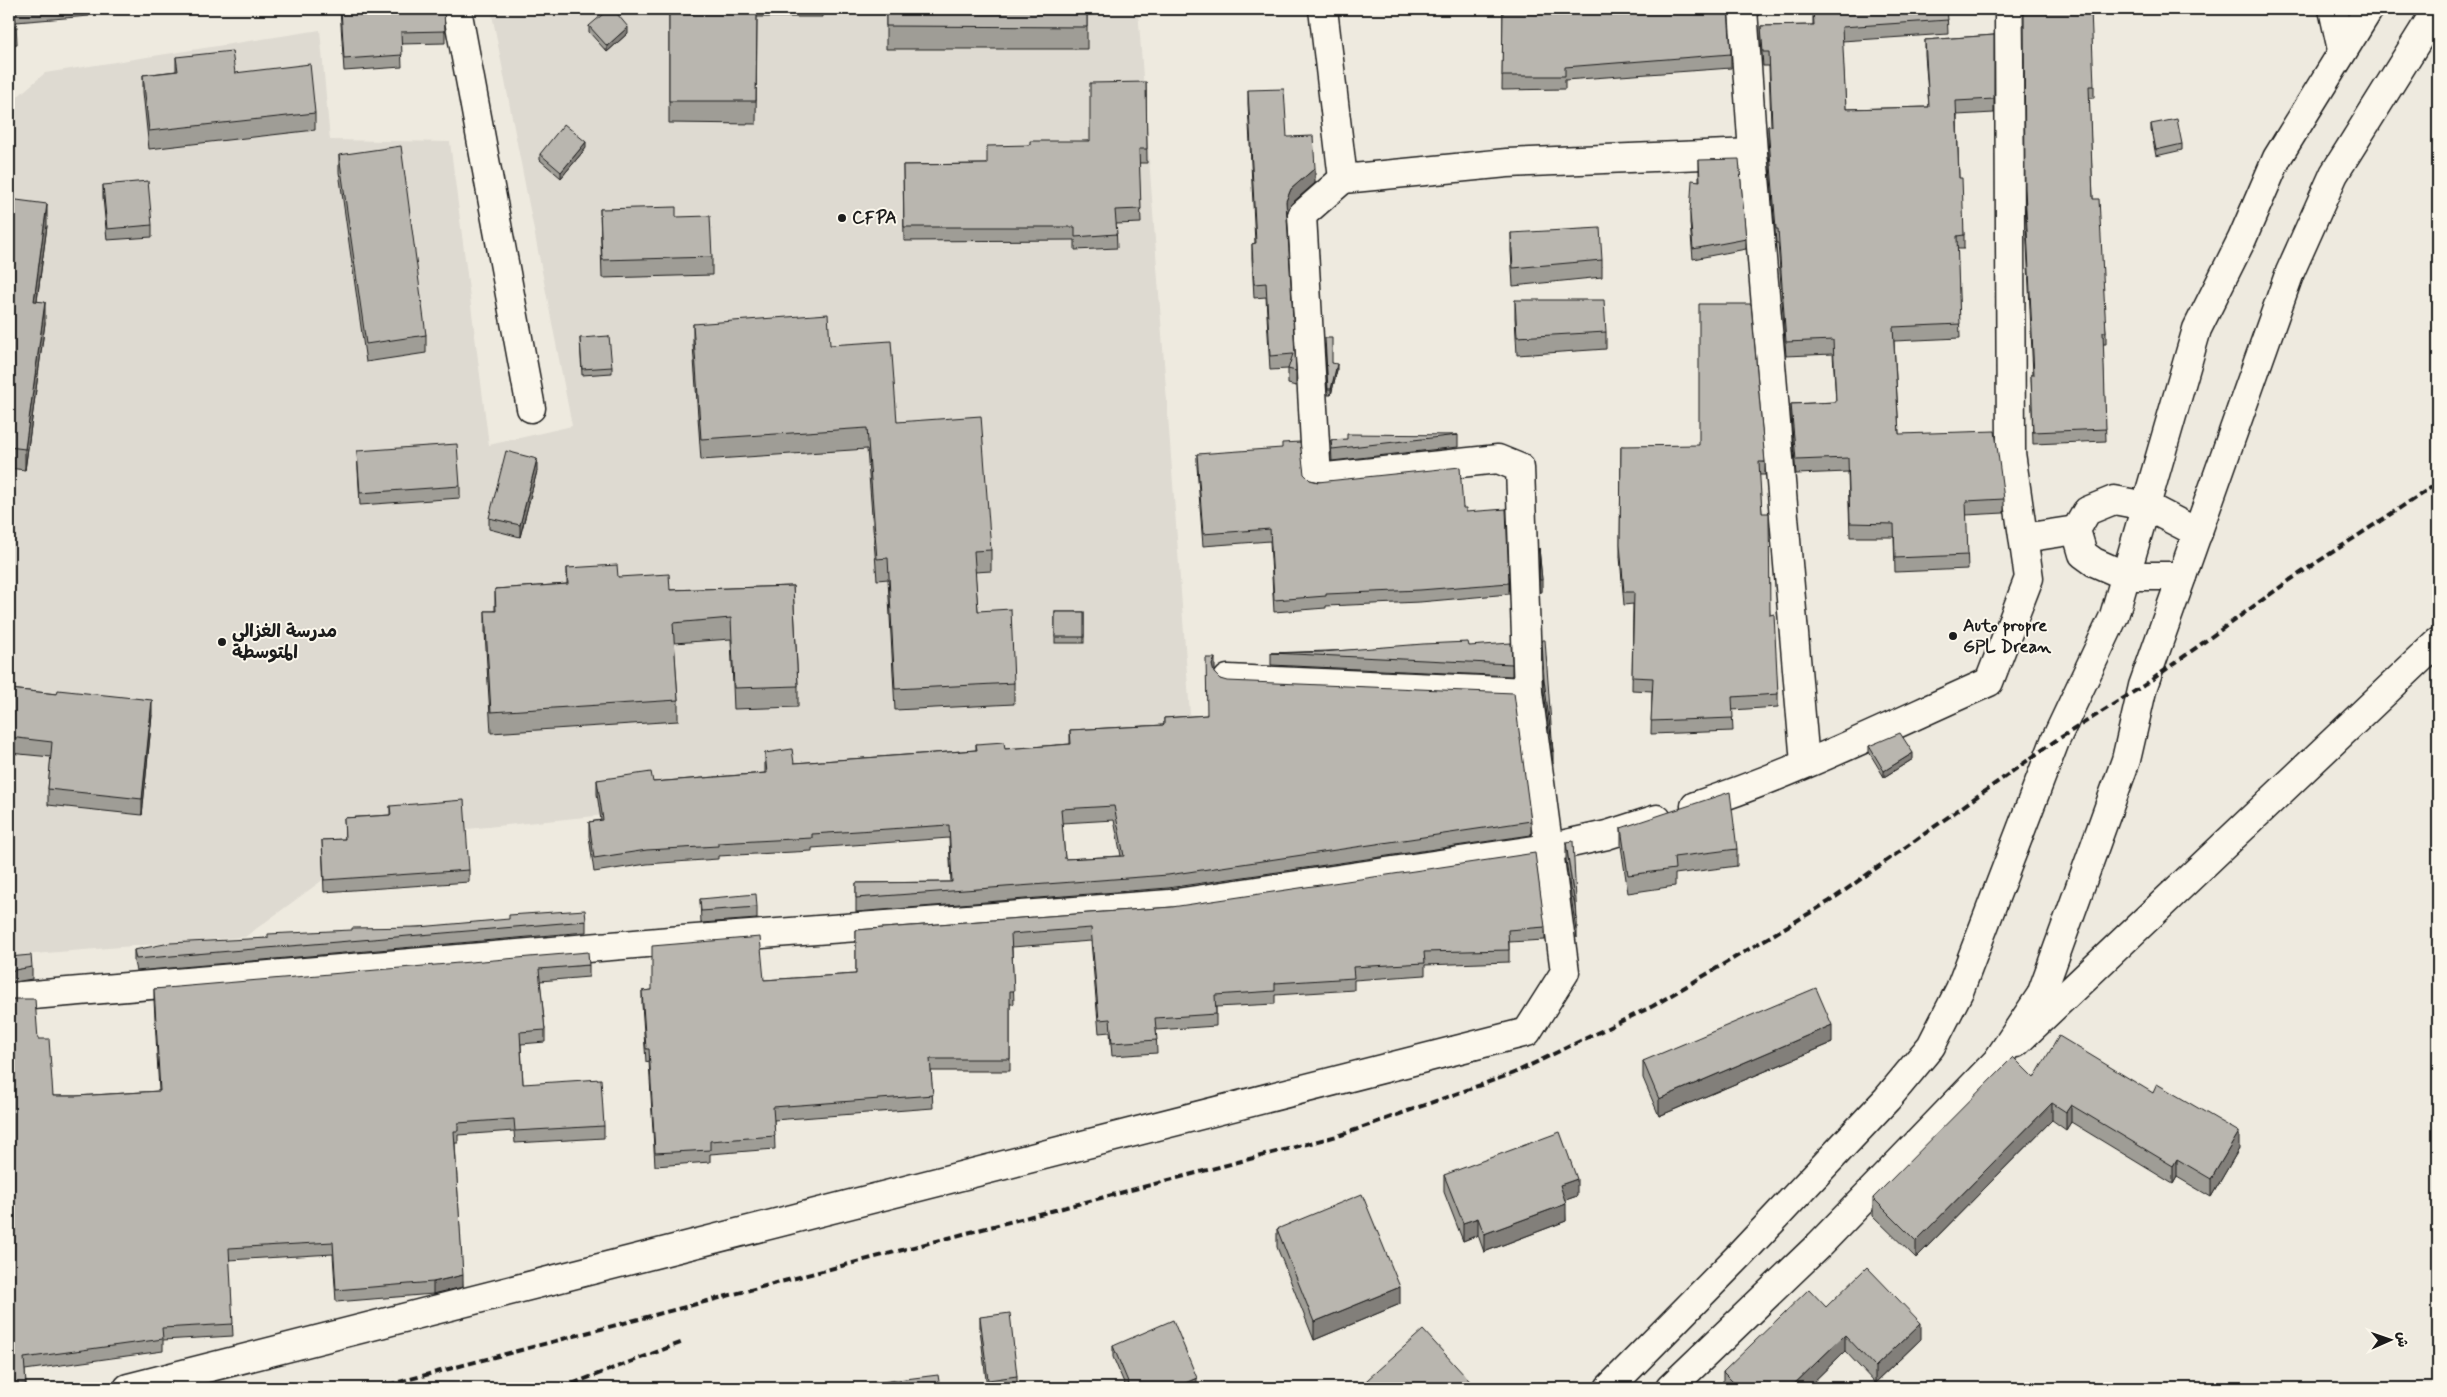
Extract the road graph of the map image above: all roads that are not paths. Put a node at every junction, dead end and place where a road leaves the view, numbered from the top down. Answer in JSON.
{"nodes":[{"id":1,"x":456,"y":9,"type":"edge"},
{"id":2,"x":1323,"y":9,"type":"edge"},
{"id":3,"x":1743,"y":9,"type":"edge"},
{"id":4,"x":2009,"y":9,"type":"edge"},
{"id":5,"x":2333,"y":9,"type":"edge"},
{"id":6,"x":2369,"y":9,"type":"edge"},
{"id":7,"x":2437,"y":9,"type":"edge"},
{"id":8,"x":2342,"y":50,"type":"junction"},
{"id":9,"x":1753,"y":153,"type":"junction"},
{"id":10,"x":1343,"y":179,"type":"junction"},
{"id":11,"x":531,"y":408,"type":"dead end"},
{"id":12,"x":2146,"y":506,"type":"junction"},
{"id":13,"x":2076,"y":530,"type":"junction"},
{"id":14,"x":2198,"y":533,"type":"junction"},
{"id":15,"x":2024,"y":538,"type":"junction"},
{"id":16,"x":2126,"y":576,"type":"junction"},
{"id":17,"x":2182,"y":576,"type":"junction"},
{"id":18,"x":2438,"y":642,"type":"edge"},
{"id":19,"x":1228,"y":679,"type":"edge"},
{"id":20,"x":1528,"y":692,"type":"junction"},
{"id":21,"x":1805,"y":763,"type":"junction"},
{"id":22,"x":1548,"y":848,"type":"junction"},
{"id":23,"x":9,"y":997,"type":"edge"},
{"id":24,"x":1997,"y":1062,"type":"junction"},
{"id":25,"x":128,"y":1388,"type":"edge"},
{"id":26,"x":1610,"y":1388,"type":"edge"},
{"id":27,"x":1670,"y":1388,"type":"edge"}],
"edges":[{"from":1,"to":11,"type":"street"},
{"from":2,"to":10,"type":"street"},
{"from":3,"to":9,"type":"street"},
{"from":4,"to":15,"type":"street"},
{"from":5,"to":8,"type":"street"},
{"from":6,"to":8,"type":"street"},
{"from":7,"to":14,"type":"street"},
{"from":8,"to":12,"type":"street"},
{"from":9,"to":10,"type":"street"},
{"from":9,"to":21,"type":"street"},
{"from":10,"to":20,"type":"street"},
{"from":12,"to":13,"type":"street"},
{"from":12,"to":14,"type":"street"},
{"from":12,"to":16,"type":"street"},
{"from":13,"to":15,"type":"street"},
{"from":13,"to":16,"type":"street"},
{"from":14,"to":17,"type":"street"},
{"from":15,"to":21,"type":"street"},
{"from":16,"to":17,"type":"street"},
{"from":16,"to":26,"type":"street"},
{"from":17,"to":24,"type":"street"},
{"from":18,"to":24,"type":"street"},
{"from":19,"to":20,"type":"street"},
{"from":20,"to":22,"type":"street"},
{"from":21,"to":22,"type":"street"},
{"from":22,"to":23,"type":"street"},
{"from":22,"to":25,"type":"street"},
{"from":24,"to":27,"type":"street"}]}
